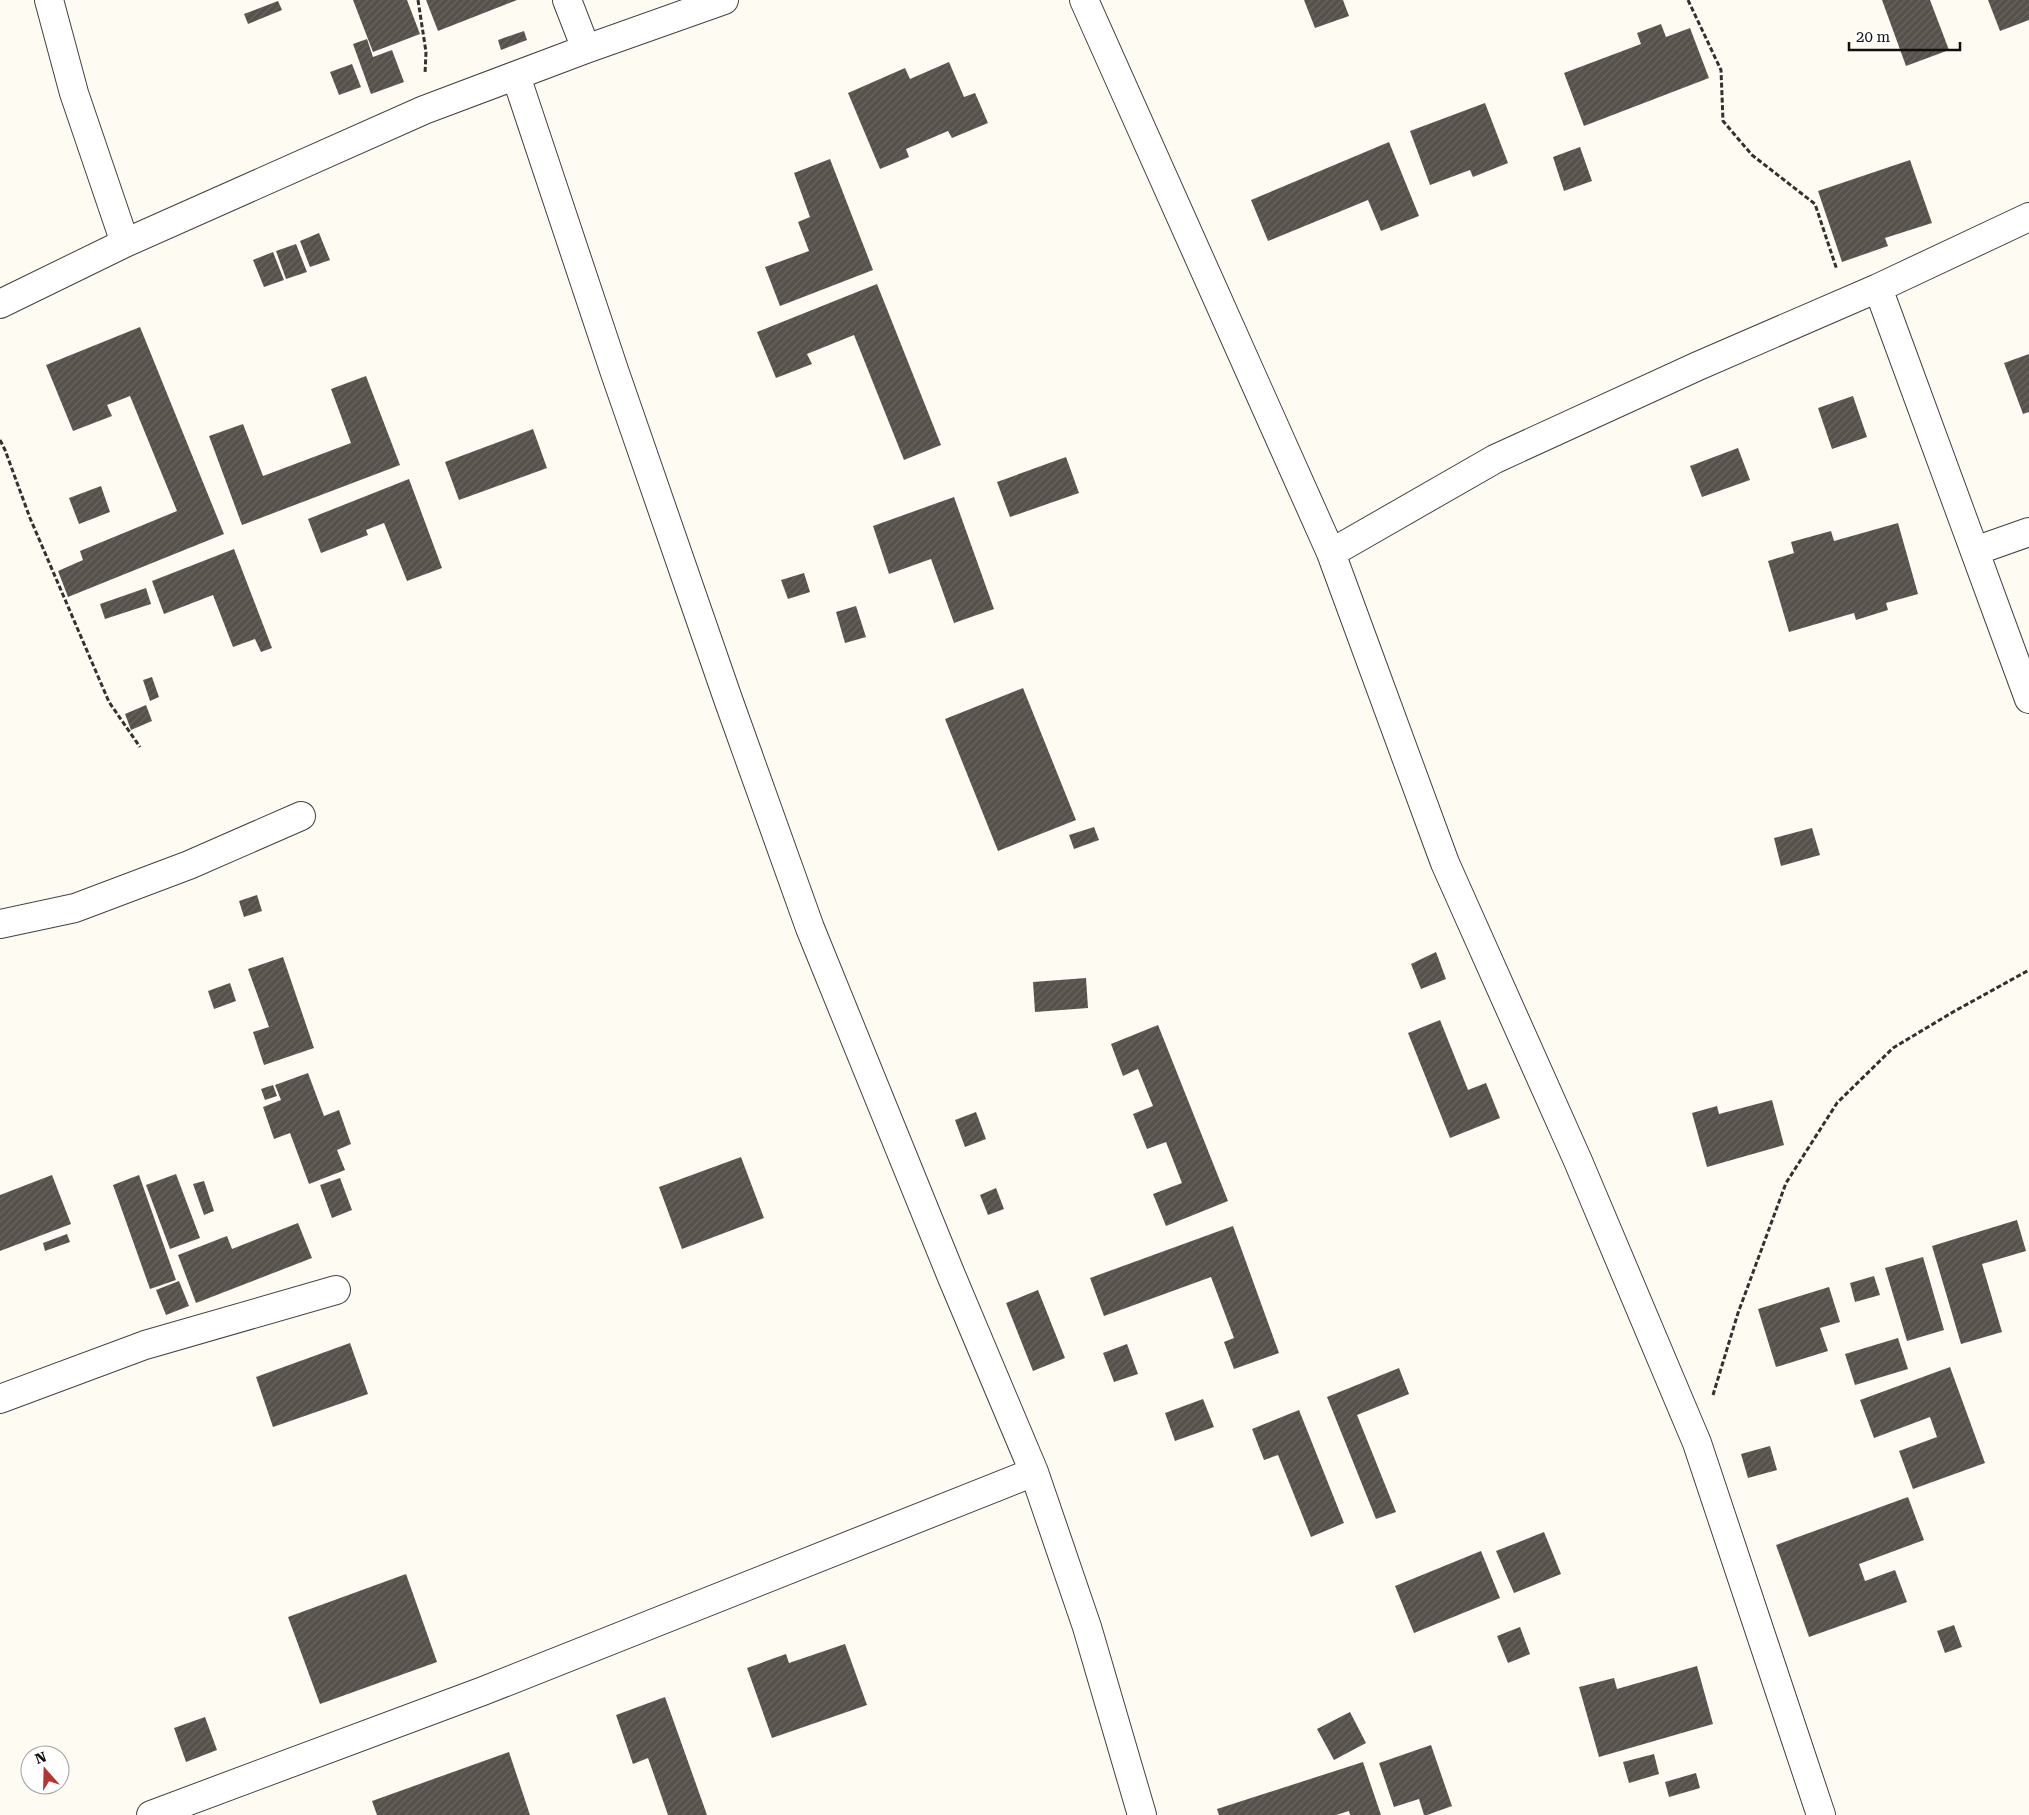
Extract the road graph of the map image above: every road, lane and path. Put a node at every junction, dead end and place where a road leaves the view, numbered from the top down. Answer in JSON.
{"nodes":[{"id":1,"x":49,"y":0,"type":"edge"},
{"id":2,"x":418,"y":0,"type":"edge"},
{"id":3,"x":567,"y":0,"type":"edge"},
{"id":4,"x":724,"y":0,"type":"edge"},
{"id":5,"x":1084,"y":0,"type":"edge"},
{"id":6,"x":1688,"y":0,"type":"edge"},
{"id":7,"x":586,"y":49,"type":"junction"},
{"id":8,"x":516,"y":76,"type":"junction"},
{"id":9,"x":424,"y":110,"type":"junction"},
{"id":10,"x":2029,"y":217,"type":"edge"},
{"id":11,"x":125,"y":242,"type":"junction"},
{"id":12,"x":1878,"y":288,"type":"junction"},
{"id":13,"x":1847,"y":301,"type":"junction"},
{"id":14,"x":0,"y":304,"type":"edge"},
{"id":15,"x":0,"y":440,"type":"edge"},
{"id":16,"x":2029,"y":532,"type":"edge"},
{"id":17,"x":1975,"y":551,"type":"junction"},
{"id":18,"x":1331,"y":553,"type":"junction"},
{"id":19,"x":2029,"y":699,"type":"edge"},
{"id":20,"x":140,"y":747,"type":"dead end"},
{"id":21,"x":301,"y":816,"type":"dead end"},
{"id":22,"x":0,"y":924,"type":"edge"},
{"id":23,"x":2029,"y":970,"type":"edge"},
{"id":24,"x":336,"y":1290,"type":"dead end"},
{"id":25,"x":0,"y":1399,"type":"edge"},
{"id":26,"x":1697,"y":1443,"type":"junction"},
{"id":27,"x":1034,"y":1472,"type":"junction"},
{"id":28,"x":151,"y":1815,"type":"edge"},
{"id":29,"x":1142,"y":1815,"type":"edge"},
{"id":30,"x":1821,"y":1815,"type":"edge"}],
"edges":[{"from":1,"to":11,"type":"street"},
{"from":2,"to":9,"type":"path"},
{"from":3,"to":7,"type":"street"},
{"from":4,"to":7,"type":"street"},
{"from":5,"to":18,"type":"street"},
{"from":6,"to":13,"type":"path"},
{"from":7,"to":8,"type":"street"},
{"from":8,"to":9,"type":"street"},
{"from":8,"to":27,"type":"street"},
{"from":9,"to":11,"type":"street"},
{"from":10,"to":12,"type":"street"},
{"from":11,"to":14,"type":"street"},
{"from":12,"to":13,"type":"street"},
{"from":12,"to":17,"type":"street"},
{"from":13,"to":18,"type":"street"},
{"from":15,"to":20,"type":"path"},
{"from":16,"to":17,"type":"street"},
{"from":17,"to":19,"type":"street"},
{"from":18,"to":26,"type":"street"},
{"from":21,"to":22,"type":"street"},
{"from":23,"to":26,"type":"path"},
{"from":24,"to":25,"type":"street"},
{"from":26,"to":30,"type":"street"},
{"from":27,"to":28,"type":"street"},
{"from":27,"to":29,"type":"street"}]}
